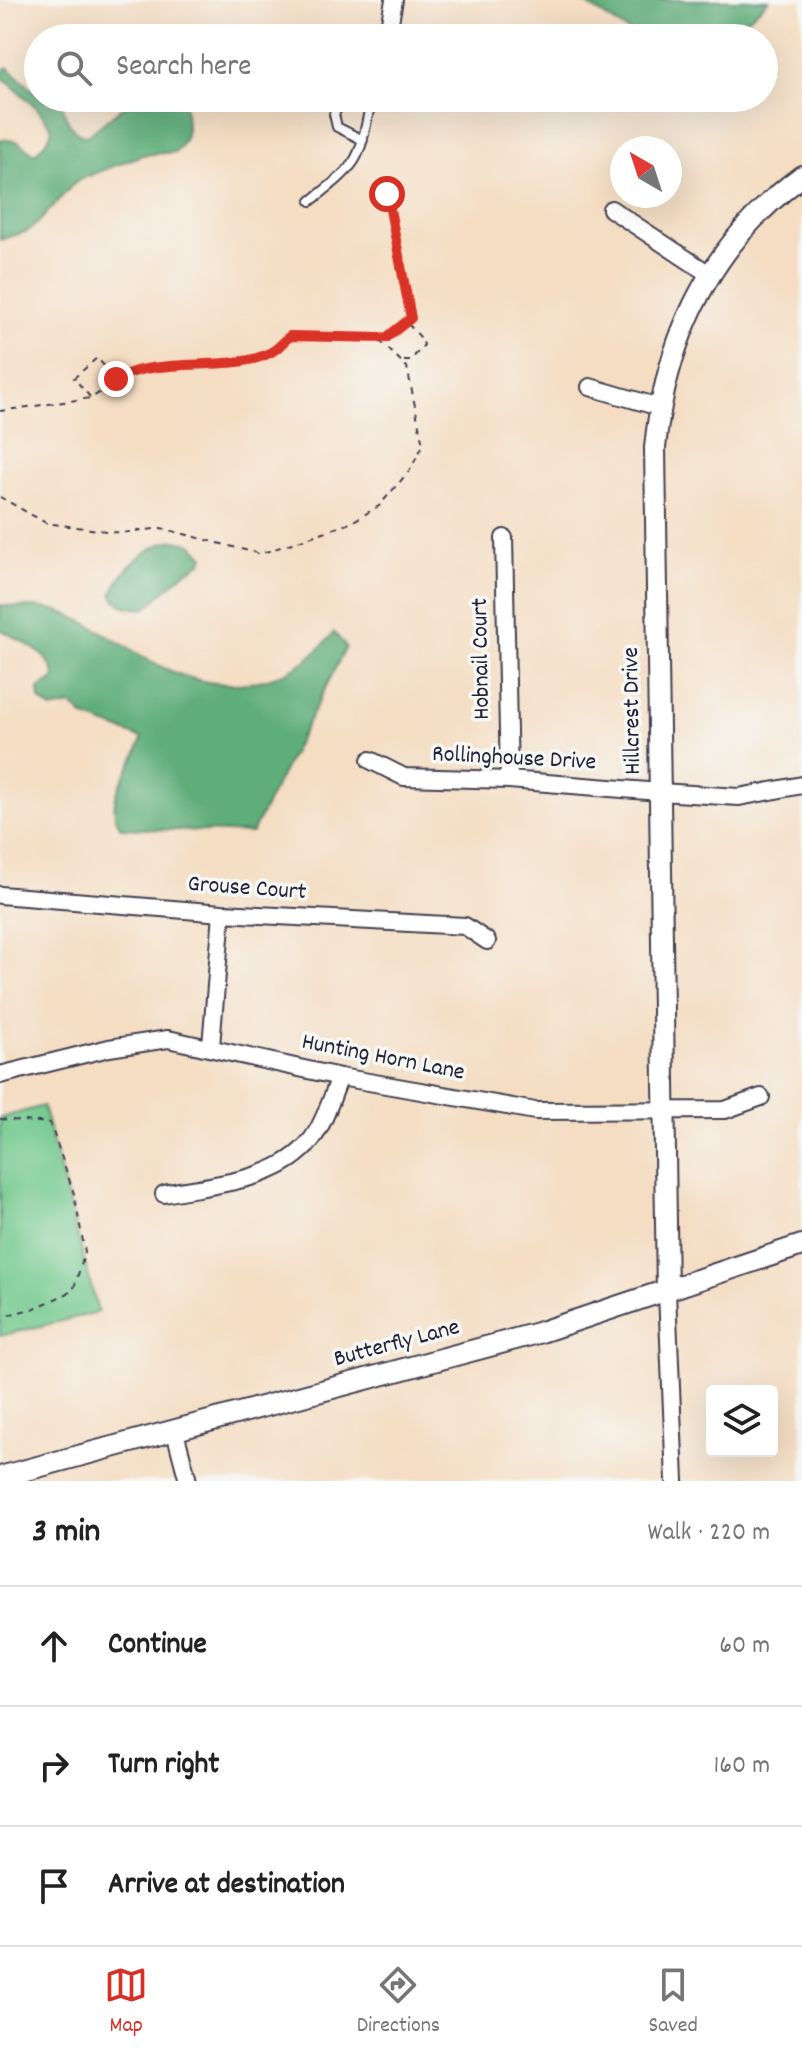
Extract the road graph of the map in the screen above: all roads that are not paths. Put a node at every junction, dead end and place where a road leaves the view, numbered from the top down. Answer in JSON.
{"nodes":[{"id":1,"x":394,"y":0,"type":"edge"},
{"id":2,"x":390,"y":24,"type":"edge"},
{"id":3,"x":335,"y":112,"type":"edge"},
{"id":4,"x":369,"y":112,"type":"edge"},
{"id":5,"x":363,"y":140,"type":"junction"},
{"id":6,"x":802,"y":176,"type":"edge"},
{"id":7,"x":311,"y":201,"type":"dead end"},
{"id":8,"x":611,"y":209,"type":"dead end"},
{"id":9,"x":709,"y":274,"type":"junction"},
{"id":10,"x":590,"y":387,"type":"dead end"},
{"id":11,"x":659,"y":407,"type":"junction"},
{"id":12,"x":504,"y":538,"type":"dead end"},
{"id":13,"x":370,"y":760,"type":"dead end"},
{"id":14,"x":509,"y":780,"type":"junction"},
{"id":15,"x":802,"y":785,"type":"edge"},
{"id":16,"x":660,"y":792,"type":"junction"},
{"id":17,"x":0,"y":895,"type":"edge"},
{"id":18,"x":222,"y":913,"type":"junction"},
{"id":19,"x":487,"y":941,"type":"dead end"},
{"id":20,"x":211,"y":1046,"type":"junction"},
{"id":21,"x":0,"y":1075,"type":"edge"},
{"id":22,"x":340,"y":1077,"type":"junction"},
{"id":23,"x":761,"y":1097,"type":"dead end"},
{"id":24,"x":661,"y":1109,"type":"junction"},
{"id":25,"x":164,"y":1194,"type":"dead end"},
{"id":26,"x":802,"y":1245,"type":"edge"},
{"id":27,"x":667,"y":1293,"type":"junction"},
{"id":28,"x":175,"y":1432,"type":"junction"},
{"id":29,"x":0,"y":1477,"type":"edge"},
{"id":30,"x":188,"y":1481,"type":"edge"},
{"id":31,"x":675,"y":1481,"type":"edge"}],
"edges":[{"from":1,"to":2,"type":"street"},
{"from":3,"to":5,"type":"lane"},
{"from":4,"to":5,"type":"lane"},
{"from":5,"to":7,"type":"lane"},
{"from":6,"to":9,"type":"street","name":"Hillcrest Drive"},
{"from":8,"to":9,"type":"street"},
{"from":9,"to":11,"type":"street","name":"Hillcrest Drive"},
{"from":10,"to":11,"type":"street"},
{"from":11,"to":16,"type":"street","name":"Hillcrest Drive"},
{"from":12,"to":14,"type":"street","name":"Hobnail Court"},
{"from":13,"to":14,"type":"street","name":"Rollinghouse Drive"},
{"from":14,"to":16,"type":"street","name":"Rollinghouse Drive"},
{"from":15,"to":16,"type":"street","name":"Rollinghouse Drive"},
{"from":16,"to":24,"type":"street","name":"Hillcrest Drive"},
{"from":17,"to":18,"type":"street","name":"Grouse Court"},
{"from":18,"to":19,"type":"street","name":"Grouse Court"},
{"from":18,"to":20,"type":"street"},
{"from":20,"to":21,"type":"street","name":"Hunting Horn Lane"},
{"from":20,"to":22,"type":"street","name":"Hunting Horn Lane"},
{"from":22,"to":24,"type":"street","name":"Hunting Horn Lane"},
{"from":22,"to":25,"type":"street"},
{"from":23,"to":24,"type":"street","name":"Hunting Horn Lane"},
{"from":24,"to":27,"type":"street","name":"Hillcrest Drive"},
{"from":26,"to":27,"type":"street","name":"Butterfly Lane"},
{"from":27,"to":28,"type":"street","name":"Butterfly Lane"},
{"from":27,"to":31,"type":"street"},
{"from":28,"to":29,"type":"street","name":"Butterfly Lane"},
{"from":28,"to":30,"type":"street"}]}
